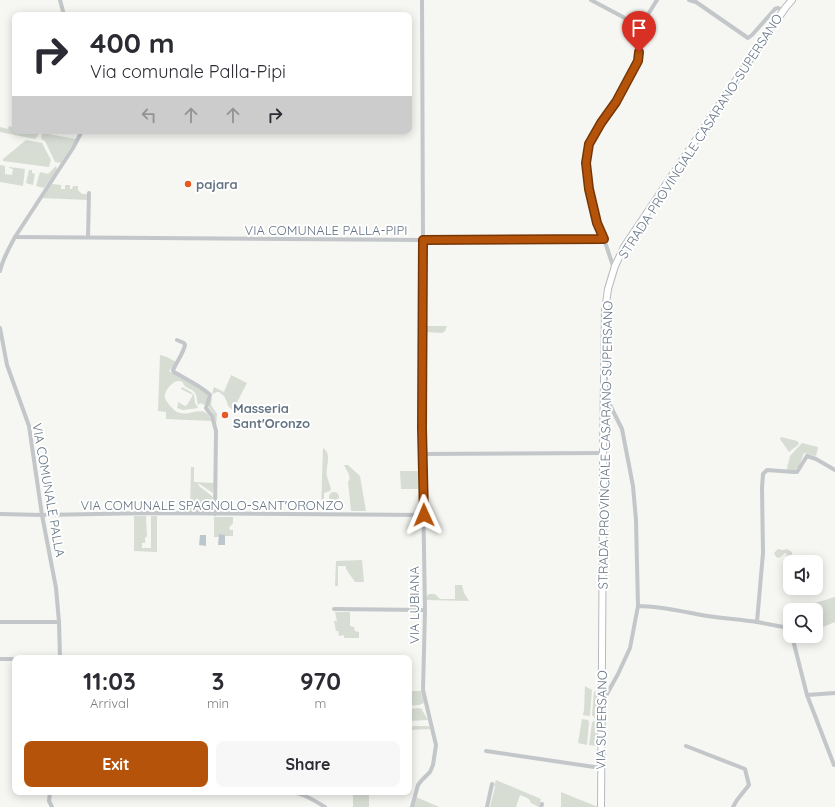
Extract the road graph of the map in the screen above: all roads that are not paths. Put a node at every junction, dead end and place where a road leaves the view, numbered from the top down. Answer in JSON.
{"nodes":[{"id":1,"x":60,"y":0,"type":"edge"},
{"id":2,"x":422,"y":0,"type":"edge"},
{"id":3,"x":591,"y":0,"type":"edge"},
{"id":4,"x":658,"y":0,"type":"edge"},
{"id":5,"x":689,"y":0,"type":"edge"},
{"id":6,"x":792,"y":0,"type":"edge"},
{"id":7,"x":783,"y":10,"type":"junction"},
{"id":8,"x":63,"y":12,"type":"edge"},
{"id":9,"x":642,"y":27,"type":"junction"},
{"id":10,"x":80,"y":134,"type":"edge"},
{"id":11,"x":89,"y":193,"type":"dead end"},
{"id":12,"x":16,"y":237,"type":"junction"},
{"id":13,"x":88,"y":237,"type":"junction"},
{"id":14,"x":604,"y":239,"type":"junction"},
{"id":15,"x":423,"y":240,"type":"junction"},
{"id":16,"x":614,"y":270,"type":"junction"},
{"id":17,"x":0,"y":271,"type":"edge"},
{"id":18,"x":0,"y":328,"type":"edge"},
{"id":19,"x":177,"y":340,"type":"dead end"},
{"id":20,"x":604,"y":393,"type":"junction"},
{"id":21,"x":603,"y":453,"type":"junction"},
{"id":22,"x":423,"y":454,"type":"junction"},
{"id":23,"x":835,"y":470,"type":"edge"},
{"id":24,"x":0,"y":514,"type":"edge"},
{"id":25,"x":215,"y":514,"type":"junction"},
{"id":26,"x":42,"y":515,"type":"junction"},
{"id":27,"x":424,"y":515,"type":"junction"},
{"id":28,"x":638,"y":606,"type":"junction"},
{"id":29,"x":334,"y":609,"type":"dead end"},
{"id":30,"x":425,"y":610,"type":"junction"},
{"id":31,"x":0,"y":622,"type":"edge"},
{"id":32,"x":59,"y":622,"type":"junction"},
{"id":33,"x":757,"y":622,"type":"junction"},
{"id":34,"x":783,"y":627,"type":"edge"},
{"id":35,"x":602,"y":632,"type":"joint"},
{"id":36,"x":794,"y":643,"type":"edge"},
{"id":37,"x":60,"y":655,"type":"edge"},
{"id":38,"x":0,"y":659,"type":"edge"},
{"id":39,"x":12,"y":659,"type":"edge"},
{"id":40,"x":835,"y":693,"type":"edge"},
{"id":41,"x":807,"y":695,"type":"junction"},
{"id":42,"x":602,"y":703,"type":"junction"},
{"id":43,"x":686,"y":746,"type":"dead end"},
{"id":44,"x":486,"y":751,"type":"dead end"},
{"id":45,"x":834,"y":765,"type":"edge"},
{"id":46,"x":601,"y":768,"type":"junction"},
{"id":47,"x":492,"y":784,"type":"dead end"},
{"id":48,"x":50,"y":795,"type":"edge"},
{"id":49,"x":303,"y":795,"type":"edge"},
{"id":50,"x":52,"y":807,"type":"edge"},
{"id":51,"x":325,"y":807,"type":"edge"},
{"id":52,"x":412,"y":807,"type":"edge"},
{"id":53,"x":487,"y":807,"type":"edge"},
{"id":54,"x":600,"y":807,"type":"edge"},
{"id":55,"x":733,"y":807,"type":"edge"}],
"edges":[{"from":1,"to":8,"type":"street"},
{"from":2,"to":15,"type":"street","name":"VIA LUBIANA"},
{"from":3,"to":9,"type":"street"},
{"from":4,"to":9,"type":"street"},
{"from":5,"to":7,"type":"street"},
{"from":6,"to":7,"type":"main road","name":"STRADA PROVINCIALE CASARANO-SUPERSANO"},
{"from":7,"to":16,"type":"main road","name":"STRADA PROVINCIALE CASARANO-SUPERSANO"},
{"from":9,"to":14,"type":"street"},
{"from":10,"to":12,"type":"street"},
{"from":11,"to":13,"type":"street"},
{"from":12,"to":13,"type":"street","name":"VIA COMUNALE PALLA-PIPI"},
{"from":12,"to":17,"type":"street"},
{"from":13,"to":15,"type":"street","name":"VIA COMUNALE PALLA-PIPI"},
{"from":14,"to":15,"type":"street","name":"VIA COMUNALE PALLA-PIPI"},
{"from":14,"to":16,"type":"street"},
{"from":15,"to":22,"type":"street","name":"VIA LUBIANA"},
{"from":16,"to":20,"type":"main road","name":"STRADA PROVINCIALE CASARANO-SUPERSANO"},
{"from":18,"to":26,"type":"street","name":"VIA COMUNALE PALLA"},
{"from":19,"to":25,"type":"street"},
{"from":20,"to":21,"type":"main road","name":"STRADA PROVINCIALE CASARANO-SUPERSANO"},
{"from":20,"to":28,"type":"street"},
{"from":21,"to":22,"type":"street"},
{"from":21,"to":35,"type":"main road","name":"STRADA PROVINCIALE CASARANO-SUPERSANO"},
{"from":22,"to":27,"type":"street","name":"VIA LUBIANA"},
{"from":23,"to":33,"type":"street"},
{"from":24,"to":26,"type":"street","name":"VIA COMUNALE SPAGNOLO-SANT'ORONZO"},
{"from":25,"to":26,"type":"street","name":"VIA COMUNALE SPAGNOLO-SANT'ORONZO"},
{"from":25,"to":27,"type":"street","name":"VIA COMUNALE SPAGNOLO-SANT'ORONZO"},
{"from":26,"to":32,"type":"street","name":"VIA COMUNALE PALLA"},
{"from":27,"to":30,"type":"street","name":"VIA LUBIANA"},
{"from":28,"to":33,"type":"street"},
{"from":28,"to":42,"type":"street"},
{"from":29,"to":30,"type":"street"},
{"from":30,"to":52,"type":"street","name":"VIA LUBIANA"},
{"from":31,"to":32,"type":"street"},
{"from":32,"to":37,"type":"street","name":"VIA COMUNALE PALLA"},
{"from":33,"to":34,"type":"street"},
{"from":35,"to":42,"type":"main road","name":"VIA SUPERSANO"},
{"from":36,"to":41,"type":"street"},
{"from":38,"to":39,"type":"street"},
{"from":40,"to":41,"type":"street"},
{"from":41,"to":45,"type":"street"},
{"from":42,"to":46,"type":"main road","name":"VIA SUPERSANO"},
{"from":43,"to":55,"type":"street"},
{"from":44,"to":46,"type":"street"},
{"from":46,"to":54,"type":"main road","name":"VIA SUPERSANO"},
{"from":47,"to":53,"type":"street"},
{"from":48,"to":50,"type":"street"},
{"from":49,"to":51,"type":"street"}]}
